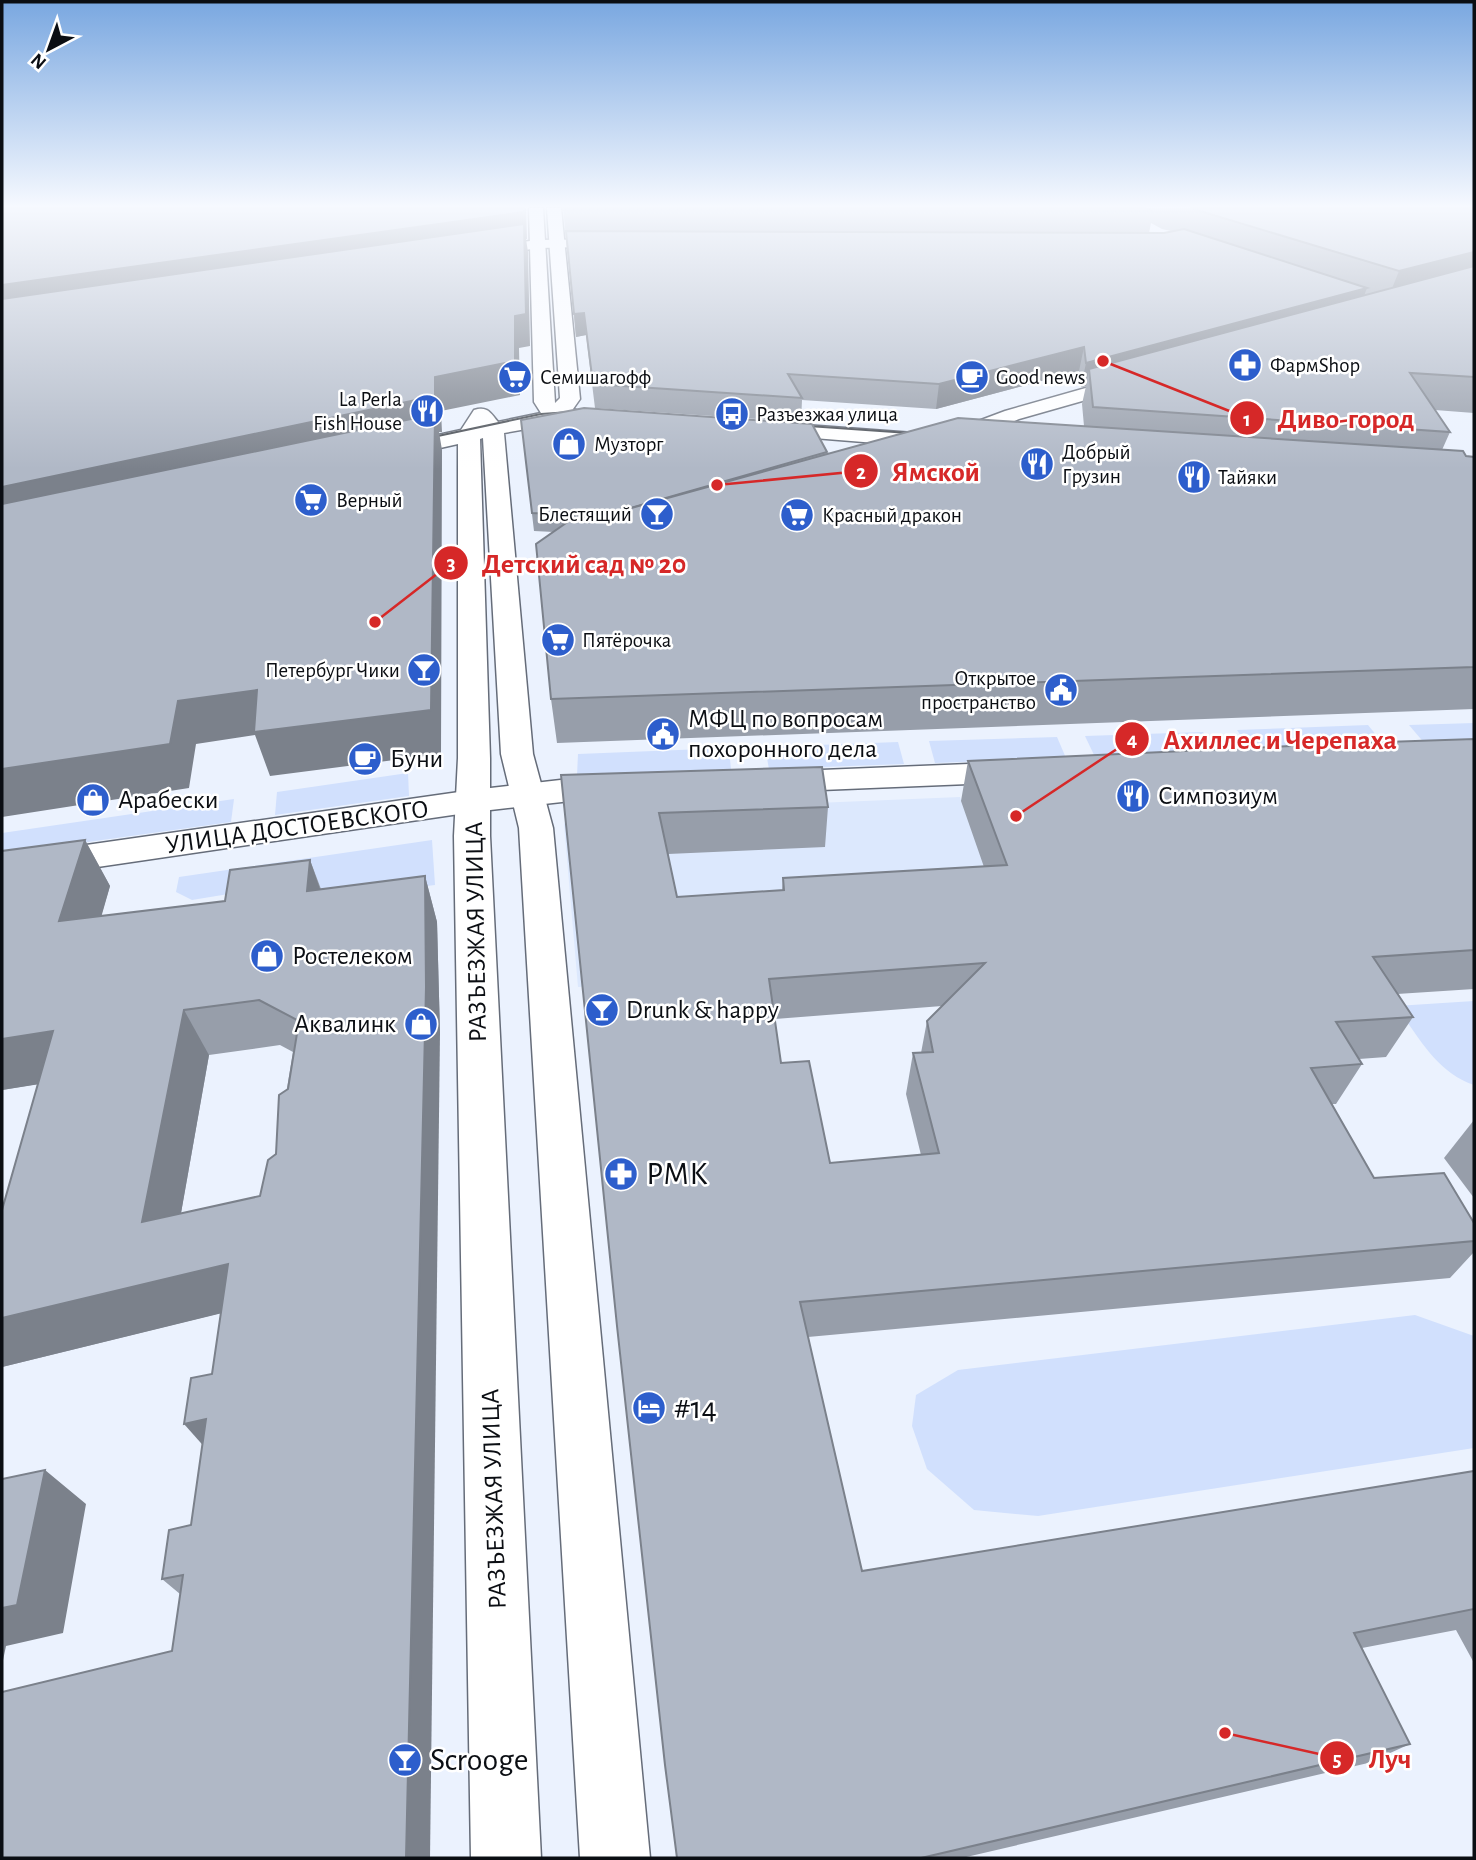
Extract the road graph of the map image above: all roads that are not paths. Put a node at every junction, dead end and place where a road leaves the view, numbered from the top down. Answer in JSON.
{"nodes":[{"id":1,"x":541,"y":295,"type":"edge"},
{"id":2,"x":561,"y":295,"type":"edge"},
{"id":3,"x":570,"y":399,"type":"junction"},
{"id":4,"x":549,"y":410,"type":"junction"},
{"id":5,"x":750,"y":418,"type":"edge"},
{"id":6,"x":481,"y":426,"type":"junction"},
{"id":7,"x":1039,"y":429,"type":"edge"},
{"id":8,"x":942,"y":431,"type":"junction"},
{"id":9,"x":990,"y":435,"type":"junction"},
{"id":10,"x":371,"y":447,"type":"edge"},
{"id":11,"x":896,"y":460,"type":"edge"},
{"id":12,"x":502,"y":562,"type":"junction"},
{"id":13,"x":1054,"y":771,"type":"edge"},
{"id":14,"x":737,"y":783,"type":"edge"},
{"id":15,"x":639,"y":787,"type":"edge"},
{"id":16,"x":527,"y":794,"type":"junction"},
{"id":17,"x":473,"y":802,"type":"junction"},
{"id":18,"x":2,"y":869,"type":"edge"},
{"id":19,"x":506,"y":1858,"type":"edge"},
{"id":20,"x":615,"y":1858,"type":"edge"}],
"edges":[{"from":1,"to":4,"type":"street"},
{"from":2,"to":3,"type":"street"},
{"from":3,"to":4,"type":"street"},
{"from":3,"to":4,"type":"street"},
{"from":4,"to":6,"type":"street"},
{"from":5,"to":8,"type":"street"},
{"from":6,"to":10,"type":"street"},
{"from":6,"to":12,"type":"street","name":"РАЗЪЕЗЖАЯ УЛИЦА"},
{"from":7,"to":9,"type":"street"},
{"from":8,"to":9,"type":"street"},
{"from":8,"to":9,"type":"street"},
{"from":8,"to":11,"type":"street"},
{"from":12,"to":16,"type":"street","name":"РАЗЪЕЗЖАЯ УЛИЦА"},
{"from":12,"to":17,"type":"street","name":"РАЗЪЕЗЖАЯ УЛИЦА"},
{"from":13,"to":14,"type":"street"},
{"from":15,"to":16,"type":"street","name":"УЛИЦА ДОСТОЕВСКОГО"},
{"from":16,"to":17,"type":"street","name":"УЛИЦА ДОСТОЕВСКОГО"},
{"from":16,"to":20,"type":"street","name":"РАЗЪЕЗЖАЯ УЛИЦА"},
{"from":17,"to":18,"type":"street","name":"УЛИЦА ДОСТОЕВСКОГО"},
{"from":17,"to":19,"type":"street","name":"РАЗЪЕЗЖАЯ УЛИЦА"}]}
